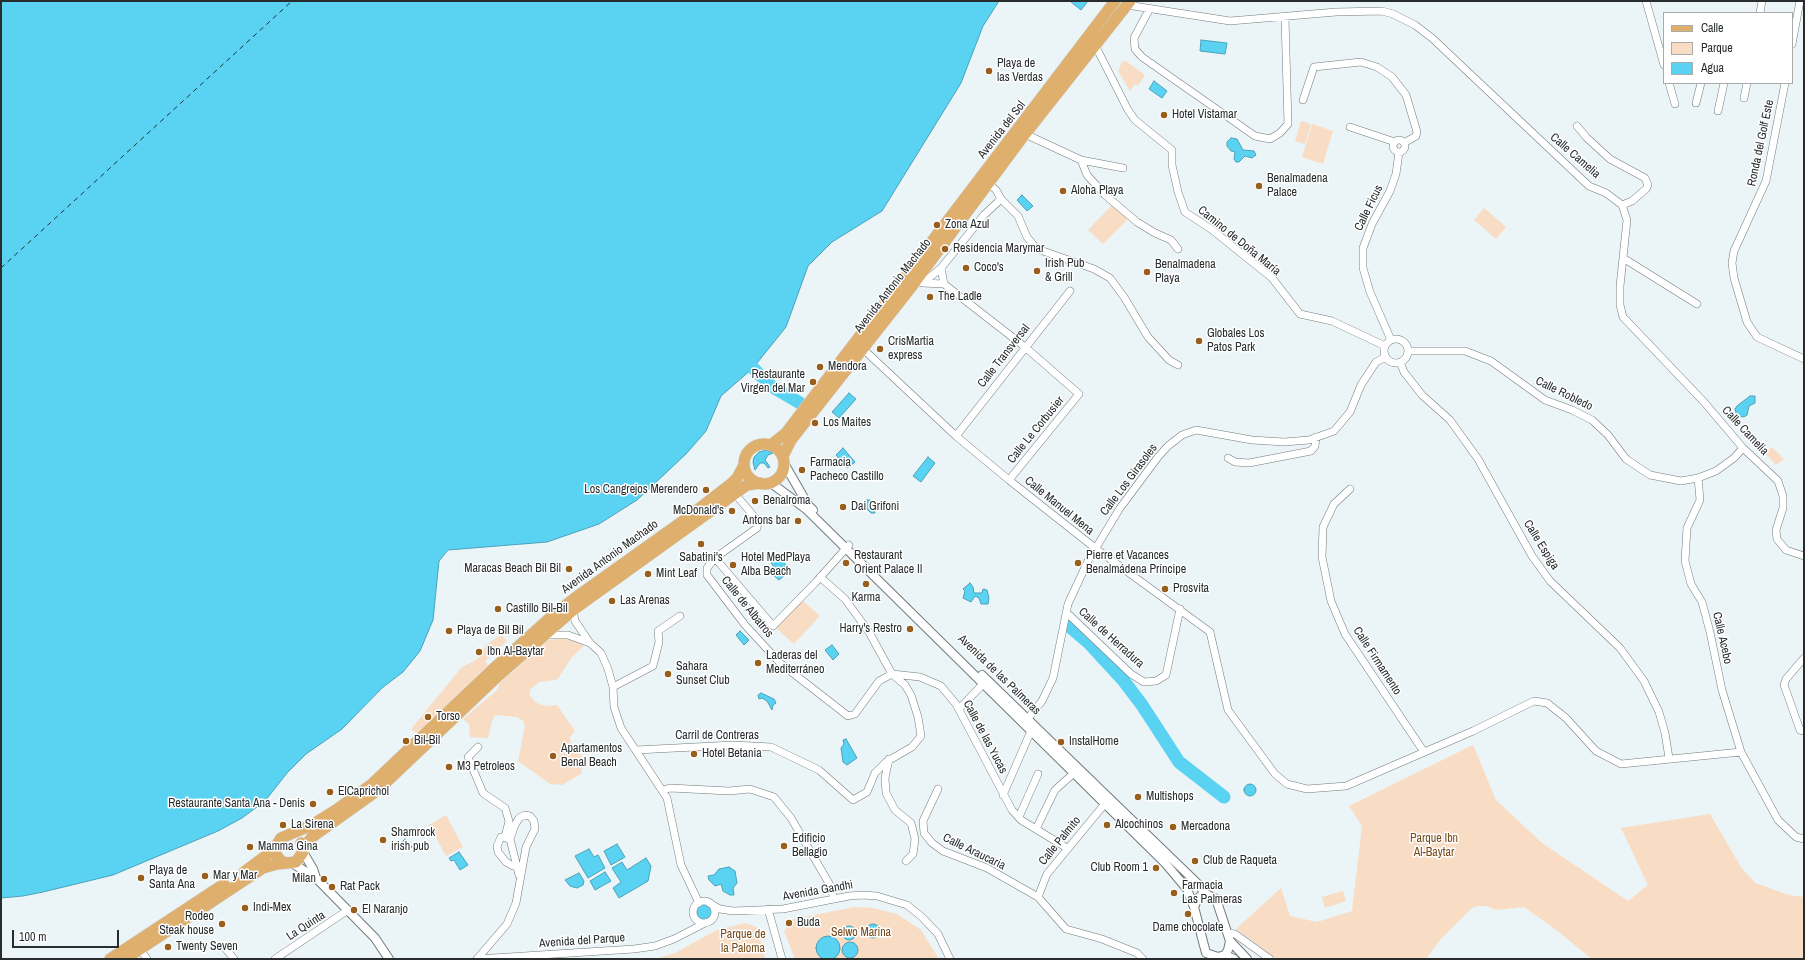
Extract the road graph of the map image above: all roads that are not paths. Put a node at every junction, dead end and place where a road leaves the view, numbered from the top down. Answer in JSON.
{"nodes":[{"id":1,"x":1115,"y":1,"type":"edge"},
{"id":2,"x":1646,"y":1,"type":"edge"},
{"id":3,"x":1762,"y":1,"type":"edge"},
{"id":4,"x":1800,"y":1,"type":"edge"},
{"id":5,"x":1128,"y":3,"type":"edge"},
{"id":6,"x":1150,"y":10,"type":"junction"},
{"id":7,"x":1760,"y":12,"type":"edge"},
{"id":8,"x":1285,"y":18,"type":"junction"},
{"id":9,"x":1793,"y":39,"type":"edge"},
{"id":10,"x":1095,"y":45,"type":"junction"},
{"id":11,"x":1663,"y":57,"type":"edge"},
{"id":12,"x":1669,"y":84,"type":"edge"},
{"id":13,"x":1701,"y":84,"type":"edge"},
{"id":14,"x":1724,"y":84,"type":"edge"},
{"id":15,"x":1747,"y":84,"type":"edge"},
{"id":16,"x":1785,"y":84,"type":"edge"},
{"id":17,"x":1744,"y":98,"type":"dead end"},
{"id":18,"x":1303,"y":100,"type":"dead end"},
{"id":19,"x":1696,"y":103,"type":"dead end"},
{"id":20,"x":1675,"y":104,"type":"dead end"},
{"id":21,"x":1718,"y":111,"type":"dead end"},
{"id":22,"x":1577,"y":126,"type":"dead end"},
{"id":23,"x":1350,"y":127,"type":"dead end"},
{"id":24,"x":1025,"y":134,"type":"junction"},
{"id":25,"x":1395,"y":142,"type":"junction"},
{"id":26,"x":1404,"y":143,"type":"junction"},
{"id":27,"x":1398,"y":152,"type":"junction"},
{"id":28,"x":1081,"y":160,"type":"junction"},
{"id":29,"x":1123,"y":168,"type":"dead end"},
{"id":30,"x":985,"y":180,"type":"junction"},
{"id":31,"x":965,"y":197,"type":"joint"},
{"id":32,"x":1001,"y":199,"type":"junction"},
{"id":33,"x":1622,"y":205,"type":"junction"},
{"id":34,"x":1178,"y":249,"type":"dead end"},
{"id":35,"x":1623,"y":258,"type":"junction"},
{"id":36,"x":941,"y":268,"type":"junction"},
{"id":37,"x":917,"y":284,"type":"junction"},
{"id":38,"x":944,"y":284,"type":"junction"},
{"id":39,"x":1070,"y":291,"type":"dead end"},
{"id":40,"x":1697,"y":304,"type":"dead end"},
{"id":41,"x":1391,"y":340,"type":"junction"},
{"id":42,"x":1385,"y":346,"type":"junction"},
{"id":43,"x":1025,"y":347,"type":"junction"},
{"id":44,"x":862,"y":348,"type":"junction"},
{"id":45,"x":1408,"y":351,"type":"junction"},
{"id":46,"x":1386,"y":357,"type":"junction"},
{"id":47,"x":1804,"y":358,"type":"edge"},
{"id":48,"x":1400,"y":362,"type":"junction"},
{"id":49,"x":1178,"y":365,"type":"dead end"},
{"id":50,"x":956,"y":436,"type":"junction"},
{"id":51,"x":1316,"y":437,"type":"junction"},
{"id":52,"x":771,"y":445,"type":"junction"},
{"id":53,"x":1743,"y":448,"type":"junction"},
{"id":54,"x":1228,"y":458,"type":"dead end"},
{"id":55,"x":784,"y":460,"type":"junction"},
{"id":56,"x":744,"y":465,"type":"junction"},
{"id":57,"x":1698,"y":478,"type":"junction"},
{"id":58,"x":1009,"y":480,"type":"junction"},
{"id":59,"x":760,"y":483,"type":"junction"},
{"id":60,"x":771,"y":483,"type":"junction"},
{"id":61,"x":1350,"y":489,"type":"dead end"},
{"id":62,"x":735,"y":494,"type":"junction"},
{"id":63,"x":847,"y":547,"type":"junction"},
{"id":64,"x":1094,"y":548,"type":"junction"},
{"id":65,"x":1804,"y":556,"type":"edge"},
{"id":66,"x":715,"y":558,"type":"junction"},
{"id":67,"x":818,"y":580,"type":"junction"},
{"id":68,"x":1180,"y":609,"type":"junction"},
{"id":69,"x":573,"y":610,"type":"junction"},
{"id":70,"x":1066,"y":613,"type":"junction"},
{"id":71,"x":680,"y":616,"type":"dead end"},
{"id":72,"x":543,"y":635,"type":"junction"},
{"id":73,"x":590,"y":643,"type":"junction"},
{"id":74,"x":1804,"y":658,"type":"edge"},
{"id":75,"x":892,"y":674,"type":"junction"},
{"id":76,"x":983,"y":684,"type":"junction"},
{"id":77,"x":613,"y":688,"type":"junction"},
{"id":78,"x":959,"y":709,"type":"junction"},
{"id":79,"x":1026,"y":722,"type":"junction"},
{"id":80,"x":1031,"y":731,"type":"junction"},
{"id":81,"x":1804,"y":731,"type":"edge"},
{"id":82,"x":478,"y":747,"type":"dead end"},
{"id":83,"x":636,"y":750,"type":"junction"},
{"id":84,"x":1424,"y":752,"type":"junction"},
{"id":85,"x":1741,"y":752,"type":"junction"},
{"id":86,"x":1669,"y":758,"type":"junction"},
{"id":87,"x":889,"y":759,"type":"junction"},
{"id":88,"x":1074,"y":773,"type":"junction"},
{"id":89,"x":1038,"y":774,"type":"dead end"},
{"id":90,"x":938,"y":789,"type":"dead end"},
{"id":91,"x":662,"y":790,"type":"junction"},
{"id":92,"x":1003,"y":795,"type":"junction"},
{"id":93,"x":1107,"y":801,"type":"junction"},
{"id":94,"x":1019,"y":817,"type":"junction"},
{"id":95,"x":1036,"y":829,"type":"junction"},
{"id":96,"x":287,"y":836,"type":"junction"},
{"id":97,"x":507,"y":838,"type":"junction"},
{"id":98,"x":1804,"y":839,"type":"edge"},
{"id":99,"x":276,"y":846,"type":"junction"},
{"id":100,"x":1067,"y":848,"type":"junction"},
{"id":101,"x":303,"y":851,"type":"junction"},
{"id":102,"x":906,"y":861,"type":"dead end"},
{"id":103,"x":516,"y":863,"type":"junction"},
{"id":104,"x":292,"y":865,"type":"junction"},
{"id":105,"x":316,"y":878,"type":"junction"},
{"id":106,"x":520,"y":881,"type":"junction"},
{"id":107,"x":1206,"y":894,"type":"junction"},
{"id":108,"x":1038,"y":897,"type":"junction"},
{"id":109,"x":834,"y":899,"type":"junction"},
{"id":110,"x":699,"y":903,"type":"junction"},
{"id":111,"x":709,"y":903,"type":"junction"},
{"id":112,"x":1194,"y":907,"type":"junction"},
{"id":113,"x":768,"y":909,"type":"junction"},
{"id":114,"x":348,"y":910,"type":"junction"},
{"id":115,"x":733,"y":911,"type":"junction"},
{"id":116,"x":713,"y":918,"type":"junction"},
{"id":117,"x":696,"y":920,"type":"junction"},
{"id":118,"x":705,"y":923,"type":"junction"},
{"id":119,"x":686,"y":933,"type":"junction"},
{"id":120,"x":1229,"y":937,"type":"junction"},
{"id":121,"x":225,"y":948,"type":"dead end"},
{"id":122,"x":140,"y":949,"type":"junction"},
{"id":123,"x":1207,"y":956,"type":"edge"},
{"id":124,"x":1220,"y":957,"type":"edge"},
{"id":125,"x":1267,"y":958,"type":"edge"},
{"id":126,"x":110,"y":959,"type":"edge"},
{"id":127,"x":126,"y":959,"type":"edge"},
{"id":128,"x":147,"y":959,"type":"edge"},
{"id":129,"x":234,"y":959,"type":"edge"},
{"id":130,"x":275,"y":959,"type":"edge"},
{"id":131,"x":389,"y":959,"type":"edge"},
{"id":132,"x":477,"y":959,"type":"edge"},
{"id":133,"x":782,"y":959,"type":"edge"},
{"id":134,"x":950,"y":959,"type":"edge"},
{"id":135,"x":1143,"y":959,"type":"edge"},
{"id":136,"x":1234,"y":959,"type":"edge"},
{"id":137,"x":1246,"y":959,"type":"edge"}],
"edges":[{"from":1,"to":30,"type":"main road","name":"Avenida del Sol"},
{"from":2,"to":11,"type":"street"},
{"from":3,"to":7,"type":"street"},
{"from":4,"to":9,"type":"street"},
{"from":5,"to":6,"type":"street","name":"Calle Camelia"},
{"from":5,"to":10,"type":"main road","name":"Avenida del Sol"},
{"from":6,"to":8,"type":"street","name":"Calle Camelia"},
{"from":6,"to":8,"type":"street"},
{"from":8,"to":33,"type":"street","name":"Calle Camelia"},
{"from":10,"to":24,"type":"main road","name":"Avenida del Sol"},
{"from":10,"to":42,"type":"street","name":"Camino de Doña María"},
{"from":12,"to":20,"type":"street"},
{"from":13,"to":19,"type":"street"},
{"from":14,"to":21,"type":"street"},
{"from":15,"to":17,"type":"street"},
{"from":16,"to":47,"type":"street","name":"Ronda del Golf Este"},
{"from":18,"to":26,"type":"street"},
{"from":22,"to":33,"type":"street"},
{"from":23,"to":25,"type":"street"},
{"from":24,"to":28,"type":"street"},
{"from":24,"to":30,"type":"main road","name":"Avenida Antonio Machado"},
{"from":25,"to":26,"type":"street"},
{"from":25,"to":27,"type":"street","name":"Calle Ficus"},
{"from":26,"to":27,"type":"street","name":"Calle Ficus"},
{"from":27,"to":41,"type":"street","name":"Calle Ficus"},
{"from":28,"to":29,"type":"street"},
{"from":28,"to":34,"type":"street"},
{"from":30,"to":31,"type":"main road","name":"Avenida del Sol"},
{"from":30,"to":32,"type":"street"},
{"from":30,"to":37,"type":"main road","name":"Avenida Antonio Machado"},
{"from":31,"to":52,"type":"main road","name":"Avenida Antonio Machado"},
{"from":32,"to":36,"type":"street"},
{"from":32,"to":49,"type":"street"},
{"from":33,"to":35,"type":"street","name":"Calle Camelia"},
{"from":35,"to":40,"type":"street"},
{"from":35,"to":53,"type":"street","name":"Calle Camelia"},
{"from":36,"to":37,"type":"street"},
{"from":36,"to":38,"type":"street"},
{"from":37,"to":38,"type":"street"},
{"from":37,"to":44,"type":"main road","name":"Avenida Antonio Machado"},
{"from":38,"to":43,"type":"street"},
{"from":39,"to":43,"type":"street","name":"Calle Transversal"},
{"from":41,"to":42,"type":"street"},
{"from":41,"to":45,"type":"street"},
{"from":42,"to":46,"type":"street"},
{"from":43,"to":50,"type":"street","name":"Calle Transversal"},
{"from":43,"to":58,"type":"street","name":"Calle Le Corbusier"},
{"from":44,"to":50,"type":"street","name":"Calle Manuel Mena"},
{"from":44,"to":55,"type":"main road","name":"Avenida Antonio Machado"},
{"from":45,"to":48,"type":"street"},
{"from":45,"to":57,"type":"street","name":"Calle Robledo"},
{"from":46,"to":48,"type":"street"},
{"from":46,"to":51,"type":"street","name":"Calle Los Girasoles"},
{"from":48,"to":86,"type":"street","name":"Calle Espiga"},
{"from":50,"to":58,"type":"street","name":"Calle Manuel Mena"},
{"from":51,"to":54,"type":"street"},
{"from":51,"to":64,"type":"street","name":"Calle Los Girasoles"},
{"from":52,"to":55,"type":"main road"},
{"from":52,"to":56,"type":"main road"},
{"from":53,"to":57,"type":"street"},
{"from":53,"to":65,"type":"street","name":"Calle Camelia"},
{"from":55,"to":60,"type":"main road"},
{"from":55,"to":63,"type":"street","name":"Avenida de las Palmeras"},
{"from":56,"to":59,"type":"main road"},
{"from":56,"to":96,"type":"main road","name":"Avenida Antonio Machado"},
{"from":57,"to":85,"type":"street","name":"Calle Acebo"},
{"from":58,"to":64,"type":"street","name":"Calle Manuel Mena"},
{"from":59,"to":60,"type":"main road"},
{"from":59,"to":62,"type":"main road","name":"Avenida Antonio Machado"},
{"from":60,"to":63,"type":"street","name":"Avenida de las Palmeras"},
{"from":61,"to":84,"type":"street","name":"Calle Firmamento"},
{"from":62,"to":66,"type":"street"},
{"from":62,"to":69,"type":"main road","name":"Avenida Antonio Machado"},
{"from":63,"to":67,"type":"street"},
{"from":63,"to":76,"type":"street","name":"Avenida de las Palmeras"},
{"from":63,"to":79,"type":"street","name":"Avenida de las Palmeras"},
{"from":64,"to":68,"type":"street","name":"Calle Manuel Mena"},
{"from":64,"to":70,"type":"street","name":"Calle Los Girasoles"},
{"from":66,"to":67,"type":"street"},
{"from":66,"to":75,"type":"street","name":"Calle de Albatros"},
{"from":67,"to":75,"type":"street"},
{"from":68,"to":70,"type":"street","name":"Calle de Herradura"},
{"from":68,"to":84,"type":"street","name":"Calle Manuel Mena"},
{"from":69,"to":72,"type":"main road","name":"Avenida Antonio Machado"},
{"from":69,"to":73,"type":"street"},
{"from":70,"to":79,"type":"street","name":"Calle Los Girasoles"},
{"from":71,"to":77,"type":"street"},
{"from":72,"to":73,"type":"street"},
{"from":72,"to":101,"type":"main road","name":"Avenida Antonio Machado"},
{"from":73,"to":77,"type":"street"},
{"from":74,"to":81,"type":"street"},
{"from":75,"to":78,"type":"street","name":"Calle de las Yucas"},
{"from":75,"to":87,"type":"street","name":"Carril de Contreras"},
{"from":76,"to":78,"type":"street"},
{"from":76,"to":79,"type":"street","name":"Avenida de las Palmeras"},
{"from":77,"to":83,"type":"street"},
{"from":78,"to":92,"type":"street","name":"Calle de las Yucas"},
{"from":79,"to":80,"type":"street","name":"Avenida de las Palmeras"},
{"from":79,"to":93,"type":"street","name":"Avenida de las Palmeras"},
{"from":80,"to":88,"type":"street","name":"Avenida de las Palmeras"},
{"from":80,"to":92,"type":"street"},
{"from":82,"to":97,"type":"street"},
{"from":83,"to":87,"type":"street","name":"Carril de Contreras"},
{"from":83,"to":91,"type":"street"},
{"from":84,"to":86,"type":"street","name":"Calle Manuel Mena"},
{"from":85,"to":86,"type":"street","name":"Calle Manuel Mena"},
{"from":85,"to":98,"type":"street","name":"Calle Acebo"},
{"from":87,"to":102,"type":"street"},
{"from":88,"to":93,"type":"street","name":"Avenida de las Palmeras"},
{"from":88,"to":95,"type":"street"},
{"from":89,"to":94,"type":"street"},
{"from":90,"to":108,"type":"street","name":"Calle Araucaria"},
{"from":91,"to":109,"type":"street"},
{"from":91,"to":110,"type":"street"},
{"from":92,"to":94,"type":"street","name":"Calle de las Yucas"},
{"from":93,"to":100,"type":"street","name":"Calle Palmito"},
{"from":93,"to":107,"type":"street","name":"Avenida de las Palmeras"},
{"from":93,"to":112,"type":"street","name":"Avenida de las Palmeras"},
{"from":94,"to":95,"type":"street","name":"Calle de las Yucas"},
{"from":95,"to":100,"type":"street","name":"Calle de las Yucas"},
{"from":96,"to":99,"type":"main road"},
{"from":96,"to":101,"type":"main road"},
{"from":97,"to":103,"type":"street"},
{"from":97,"to":103,"type":"street"},
{"from":97,"to":106,"type":"street"},
{"from":99,"to":104,"type":"main road"},
{"from":99,"to":126,"type":"main road"},
{"from":100,"to":108,"type":"street","name":"Calle Palmito"},
{"from":101,"to":104,"type":"main road"},
{"from":101,"to":105,"type":"street"},
{"from":103,"to":106,"type":"street"},
{"from":104,"to":105,"type":"street"},
{"from":104,"to":122,"type":"main road"},
{"from":105,"to":114,"type":"street"},
{"from":106,"to":132,"type":"street"},
{"from":107,"to":112,"type":"street"},
{"from":107,"to":120,"type":"street","name":"Avenida de las Palmeras"},
{"from":108,"to":135,"type":"street"},
{"from":109,"to":113,"type":"street","name":"Avenida Gandhi"},
{"from":109,"to":134,"type":"street","name":"Avenida Gandhi"},
{"from":110,"to":111,"type":"street"},
{"from":110,"to":117,"type":"street"},
{"from":111,"to":115,"type":"street","name":"Avenida Gandhi"},
{"from":111,"to":116,"type":"street"},
{"from":112,"to":123,"type":"street","name":"Avenida de las Palmeras"},
{"from":113,"to":115,"type":"street","name":"Avenida Gandhi"},
{"from":113,"to":133,"type":"street"},
{"from":114,"to":130,"type":"street","name":"La Quinta"},
{"from":114,"to":131,"type":"street"},
{"from":115,"to":116,"type":"street","name":"Avenida Gandhi"},
{"from":116,"to":118,"type":"street"},
{"from":117,"to":118,"type":"street"},
{"from":117,"to":119,"type":"street","name":"Avenida del Parque"},
{"from":118,"to":119,"type":"street","name":"Avenida del Parque"},
{"from":119,"to":132,"type":"street","name":"Avenida del Parque"},
{"from":120,"to":124,"type":"street"},
{"from":120,"to":125,"type":"street"},
{"from":120,"to":137,"type":"street"},
{"from":121,"to":129,"type":"street"},
{"from":122,"to":127,"type":"main road"},
{"from":122,"to":128,"type":"street"},
{"from":123,"to":124,"type":"street"},
{"from":124,"to":136,"type":"street"}]}
